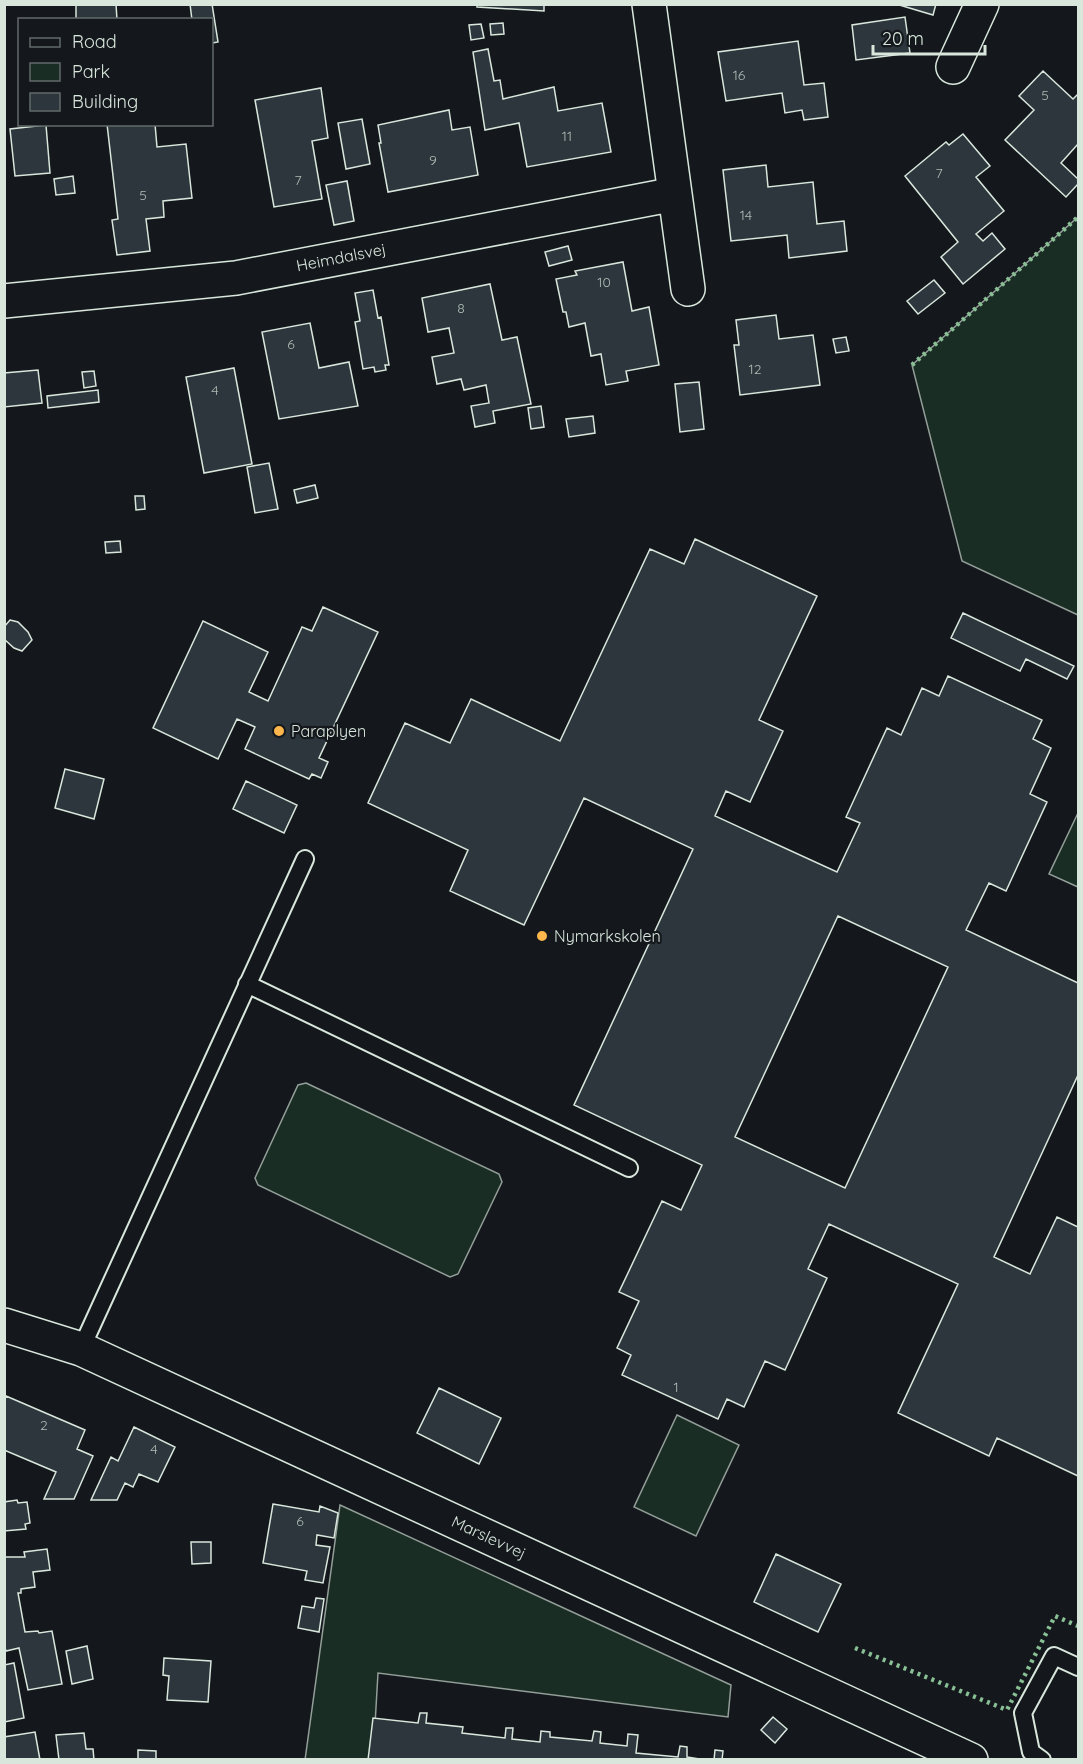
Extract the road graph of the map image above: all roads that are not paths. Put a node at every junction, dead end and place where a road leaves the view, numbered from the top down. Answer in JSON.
{"nodes":[{"id":1,"x":650,"y":4,"type":"edge"},
{"id":2,"x":982,"y":4,"type":"edge"},
{"id":3,"x":954,"y":67,"type":"dead end"},
{"id":4,"x":675,"y":194,"type":"junction"},
{"id":5,"x":688,"y":289,"type":"dead end"},
{"id":6,"x":4,"y":301,"type":"edge"},
{"id":7,"x":305,"y":859,"type":"dead end"},
{"id":8,"x":247,"y":984,"type":"junction"},
{"id":9,"x":629,"y":1168,"type":"dead end"},
{"id":10,"x":4,"y":1325,"type":"edge"},
{"id":11,"x":81,"y":1349,"type":"junction"},
{"id":12,"x":1078,"y":1667,"type":"edge"},
{"id":13,"x":970,"y":1760,"type":"edge"},
{"id":14,"x":1042,"y":1760,"type":"edge"}],
"edges":[{"from":1,"to":4,"type":"street"},
{"from":2,"to":3,"type":"street"},
{"from":4,"to":5,"type":"street"},
{"from":4,"to":6,"type":"street","name":"Heimdalsvej"},
{"from":7,"to":8,"type":"lane"},
{"from":8,"to":9,"type":"lane"},
{"from":8,"to":11,"type":"lane"},
{"from":10,"to":11,"type":"street","name":"Marslevvej"},
{"from":11,"to":13,"type":"street","name":"Marslevvej"},
{"from":12,"to":14,"type":"lane"}]}
